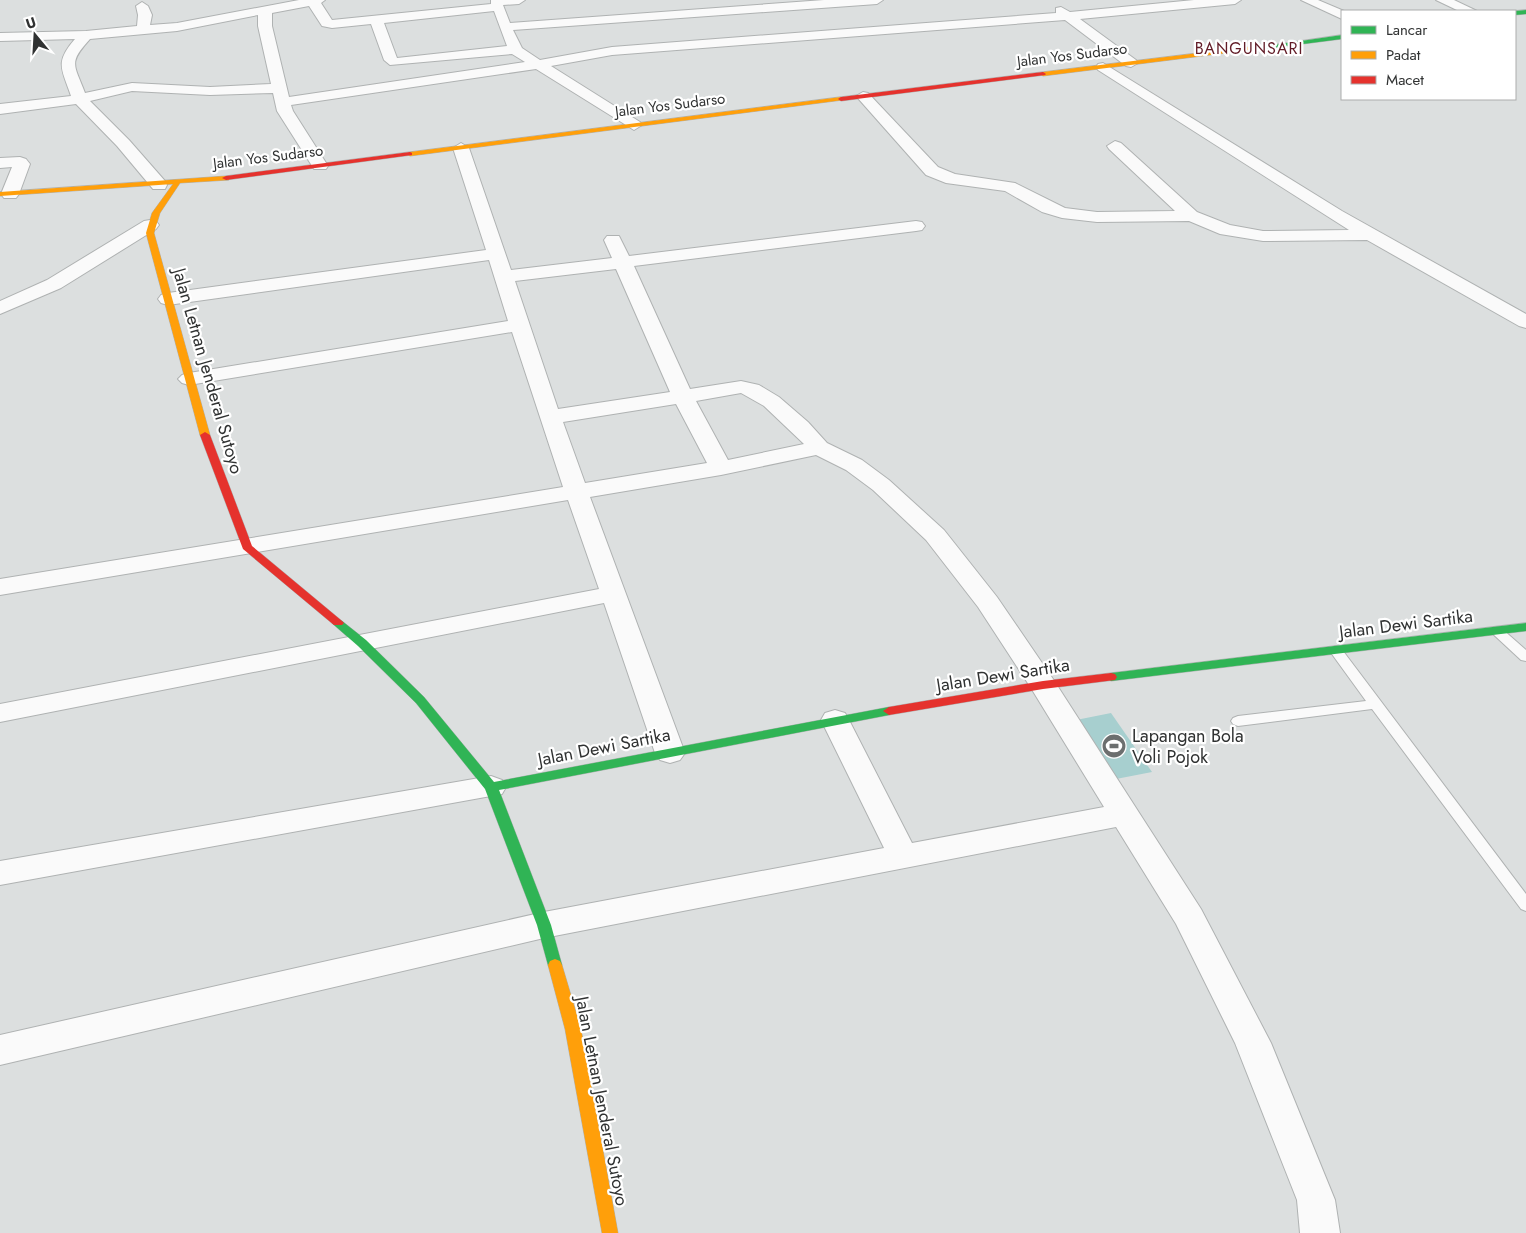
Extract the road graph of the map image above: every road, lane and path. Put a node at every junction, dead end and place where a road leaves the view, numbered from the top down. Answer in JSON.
{"nodes":[{"id":1,"x":519,"y":0,"type":"edge"},
{"id":2,"x":877,"y":0,"type":"edge"},
{"id":3,"x":1235,"y":0,"type":"edge"},
{"id":4,"x":1306,"y":0,"type":"edge"},
{"id":5,"x":1442,"y":0,"type":"edge"},
{"id":6,"x":316,"y":1,"type":"edge"},
{"id":7,"x":496,"y":3,"type":"edge"},
{"id":8,"x":1052,"y":5,"type":"dead end"},
{"id":9,"x":142,"y":6,"type":"dead end"},
{"id":10,"x":1467,"y":10,"type":"edge"},
{"id":11,"x":265,"y":12,"type":"junction"},
{"id":12,"x":1341,"y":14,"type":"edge"},
{"id":13,"x":1067,"y":16,"type":"junction"},
{"id":14,"x":406,"y":17,"type":"junction"},
{"id":15,"x":376,"y":20,"type":"junction"},
{"id":16,"x":506,"y":27,"type":"junction"},
{"id":17,"x":143,"y":30,"type":"junction"},
{"id":18,"x":412,"y":30,"type":"dead end"},
{"id":19,"x":86,"y":35,"type":"junction"},
{"id":20,"x":0,"y":37,"type":"edge"},
{"id":21,"x":1341,"y":37,"type":"edge"},
{"id":22,"x":515,"y":49,"type":"junction"},
{"id":23,"x":538,"y":63,"type":"junction"},
{"id":24,"x":1131,"y":63,"type":"junction"},
{"id":25,"x":1103,"y":67,"type":"junction"},
{"id":26,"x":282,"y":95,"type":"junction"},
{"id":27,"x":863,"y":96,"type":"junction"},
{"id":28,"x":80,"y":99,"type":"junction"},
{"id":29,"x":0,"y":109,"type":"edge"},
{"id":30,"x":634,"y":125,"type":"junction"},
{"id":31,"x":1115,"y":146,"type":"dead end"},
{"id":32,"x":461,"y":148,"type":"junction"},
{"id":33,"x":0,"y":163,"type":"edge"},
{"id":34,"x":320,"y":166,"type":"junction"},
{"id":35,"x":177,"y":183,"type":"junction"},
{"id":36,"x":159,"y":185,"type":"junction"},
{"id":37,"x":5,"y":194,"type":"edge"},
{"id":38,"x":1191,"y":216,"type":"junction"},
{"id":39,"x":150,"y":225,"type":"junction"},
{"id":40,"x":916,"y":226,"type":"dead end"},
{"id":41,"x":1370,"y":235,"type":"junction"},
{"id":42,"x":613,"y":240,"type":"dead end"},
{"id":43,"x":496,"y":254,"type":"junction"},
{"id":44,"x":623,"y":264,"type":"junction"},
{"id":45,"x":504,"y":277,"type":"junction"},
{"id":46,"x":168,"y":299,"type":"junction"},
{"id":47,"x":0,"y":308,"type":"edge"},
{"id":48,"x":1526,"y":322,"type":"edge"},
{"id":49,"x":520,"y":325,"type":"junction"},
{"id":50,"x":190,"y":379,"type":"junction"},
{"id":51,"x":682,"y":395,"type":"junction"},
{"id":52,"x":550,"y":417,"type":"junction"},
{"id":53,"x":817,"y":447,"type":"junction"},
{"id":54,"x":721,"y":468,"type":"junction"},
{"id":55,"x":576,"y":492,"type":"junction"},
{"id":56,"x":247,"y":547,"type":"junction"},
{"id":57,"x":0,"y":586,"type":"edge"},
{"id":58,"x":612,"y":594,"type":"junction"},
{"id":59,"x":1526,"y":627,"type":"edge"},
{"id":60,"x":1497,"y":631,"type":"junction"},
{"id":61,"x":362,"y":642,"type":"junction"},
{"id":62,"x":1335,"y":650,"type":"junction"},
{"id":63,"x":1526,"y":657,"type":"edge"},
{"id":64,"x":1043,"y":685,"type":"junction"},
{"id":65,"x":1376,"y":704,"type":"junction"},
{"id":66,"x":0,"y":713,"type":"edge"},
{"id":67,"x":835,"y":720,"type":"junction"},
{"id":68,"x":1238,"y":721,"type":"dead end"},
{"id":69,"x":670,"y":752,"type":"junction"},
{"id":70,"x":491,"y":787,"type":"junction"},
{"id":71,"x":1125,"y":814,"type":"junction"},
{"id":72,"x":903,"y":856,"type":"junction"},
{"id":73,"x":0,"y":873,"type":"edge"},
{"id":74,"x":1526,"y":905,"type":"edge"},
{"id":75,"x":544,"y":925,"type":"junction"},
{"id":76,"x":0,"y":1050,"type":"edge"},
{"id":77,"x":610,"y":1233,"type":"edge"},
{"id":78,"x":1320,"y":1233,"type":"edge"}],
"edges":[{"from":1,"to":7,"type":"street"},
{"from":2,"to":16,"type":"street"},
{"from":3,"to":13,"type":"street"},
{"from":4,"to":12,"type":"street"},
{"from":5,"to":10,"type":"street"},
{"from":6,"to":11,"type":"street"},
{"from":6,"to":15,"type":"street"},
{"from":7,"to":14,"type":"street"},
{"from":7,"to":16,"type":"street"},
{"from":8,"to":13,"type":"street"},
{"from":9,"to":17,"type":"street"},
{"from":11,"to":17,"type":"street"},
{"from":11,"to":26,"type":"street"},
{"from":13,"to":23,"type":"street"},
{"from":13,"to":24,"type":"street"},
{"from":14,"to":15,"type":"street"},
{"from":14,"to":18,"type":"street"},
{"from":15,"to":22,"type":"street"},
{"from":16,"to":22,"type":"street"},
{"from":17,"to":19,"type":"street"},
{"from":19,"to":20,"type":"street"},
{"from":19,"to":28,"type":"street"},
{"from":21,"to":24,"type":"street","name":"Jalan Yos Sudarso"},
{"from":22,"to":23,"type":"street"},
{"from":23,"to":26,"type":"street"},
{"from":23,"to":30,"type":"street"},
{"from":24,"to":25,"type":"street","name":"Jalan Yos Sudarso"},
{"from":25,"to":27,"type":"street","name":"Jalan Yos Sudarso"},
{"from":25,"to":41,"type":"street"},
{"from":26,"to":28,"type":"street"},
{"from":26,"to":34,"type":"street"},
{"from":27,"to":30,"type":"street","name":"Jalan Yos Sudarso"},
{"from":27,"to":38,"type":"street"},
{"from":28,"to":29,"type":"street"},
{"from":28,"to":36,"type":"street"},
{"from":30,"to":32,"type":"street","name":"Jalan Yos Sudarso"},
{"from":31,"to":38,"type":"street"},
{"from":32,"to":34,"type":"street","name":"Jalan Yos Sudarso"},
{"from":32,"to":43,"type":"street"},
{"from":33,"to":37,"type":"street"},
{"from":34,"to":35,"type":"street","name":"Jalan Yos Sudarso"},
{"from":35,"to":36,"type":"street","name":"Jalan Yos Sudarso"},
{"from":35,"to":39,"type":"street"},
{"from":36,"to":37,"type":"street","name":"Jalan Yos Sudarso"},
{"from":38,"to":41,"type":"street"},
{"from":39,"to":46,"type":"street","name":"Jalan Letnan Jenderal Sutoyo"},
{"from":39,"to":47,"type":"street"},
{"from":40,"to":44,"type":"street"},
{"from":41,"to":48,"type":"street"},
{"from":42,"to":44,"type":"street"},
{"from":43,"to":45,"type":"street"},
{"from":43,"to":46,"type":"street"},
{"from":44,"to":45,"type":"street"},
{"from":44,"to":51,"type":"street"},
{"from":45,"to":49,"type":"street"},
{"from":46,"to":50,"type":"street","name":"Jalan Letnan Jenderal Sutoyo"},
{"from":49,"to":50,"type":"street"},
{"from":49,"to":52,"type":"street"},
{"from":50,"to":56,"type":"street","name":"Jalan Letnan Jenderal Sutoyo"},
{"from":51,"to":52,"type":"street"},
{"from":51,"to":53,"type":"street"},
{"from":51,"to":54,"type":"street"},
{"from":52,"to":55,"type":"street"},
{"from":53,"to":54,"type":"street"},
{"from":53,"to":64,"type":"street"},
{"from":54,"to":55,"type":"street"},
{"from":55,"to":56,"type":"street"},
{"from":55,"to":58,"type":"street"},
{"from":56,"to":57,"type":"street"},
{"from":56,"to":61,"type":"street","name":"Jalan Letnan Jenderal Sutoyo"},
{"from":58,"to":61,"type":"street"},
{"from":58,"to":69,"type":"street"},
{"from":59,"to":60,"type":"street","name":"Jalan Dewi Sartika"},
{"from":60,"to":62,"type":"street","name":"Jalan Dewi Sartika"},
{"from":60,"to":63,"type":"lane"},
{"from":61,"to":66,"type":"street"},
{"from":61,"to":70,"type":"street","name":"Jalan Letnan Jenderal Sutoyo"},
{"from":62,"to":64,"type":"street","name":"Jalan Dewi Sartika"},
{"from":62,"to":65,"type":"lane"},
{"from":64,"to":67,"type":"street","name":"Jalan Dewi Sartika"},
{"from":64,"to":71,"type":"street"},
{"from":65,"to":68,"type":"lane"},
{"from":65,"to":74,"type":"lane"},
{"from":67,"to":69,"type":"street","name":"Jalan Dewi Sartika"},
{"from":67,"to":72,"type":"street"},
{"from":69,"to":70,"type":"street","name":"Jalan Dewi Sartika"},
{"from":70,"to":73,"type":"street"},
{"from":70,"to":75,"type":"street","name":"Jalan Letnan Jenderal Sutoyo"},
{"from":71,"to":72,"type":"street"},
{"from":71,"to":78,"type":"street"},
{"from":72,"to":75,"type":"street"},
{"from":75,"to":76,"type":"street"},
{"from":75,"to":77,"type":"street","name":"Jalan Letnan Jenderal Sutoyo"}]}
